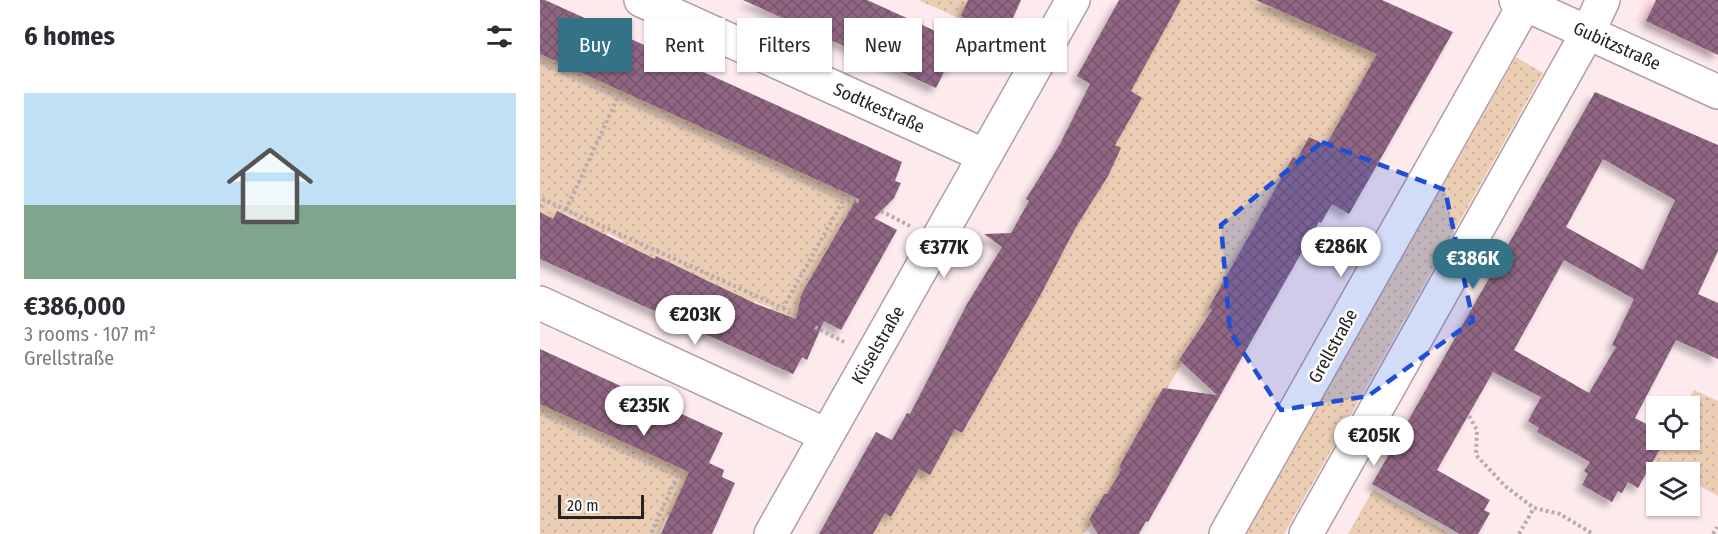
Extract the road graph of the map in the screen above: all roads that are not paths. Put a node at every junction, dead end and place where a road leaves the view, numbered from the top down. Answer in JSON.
{"nodes":[{"id":1,"x":641,"y":0,"type":"edge"},
{"id":2,"x":1073,"y":0,"type":"edge"},
{"id":3,"x":1603,"y":0,"type":"edge"},
{"id":4,"x":1522,"y":1,"type":"edge"},
{"id":5,"x":1588,"y":32,"type":"junction"},
{"id":6,"x":1718,"y":92,"type":"edge"},
{"id":7,"x":986,"y":156,"type":"junction"},
{"id":8,"x":540,"y":303,"type":"edge"},
{"id":9,"x":826,"y":435,"type":"junction"},
{"id":10,"x":771,"y":534,"type":"edge"},
{"id":11,"x":1226,"y":534,"type":"edge"},
{"id":12,"x":1306,"y":534,"type":"edge"}],
"edges":[{"from":1,"to":7,"type":"street","name":"Sodtkestraße"},
{"from":2,"to":7,"type":"street","name":"Küselstraße"},
{"from":3,"to":5,"type":"street"},
{"from":4,"to":5,"type":"street","name":"Gubitzstraße"},
{"from":4,"to":11,"type":"street","name":"Grellstraße"},
{"from":5,"to":6,"type":"street","name":"Gubitzstraße"},
{"from":5,"to":12,"type":"street"},
{"from":7,"to":9,"type":"street","name":"Küselstraße"},
{"from":8,"to":9,"type":"street"},
{"from":9,"to":10,"type":"street","name":"Küselstraße"}]}
